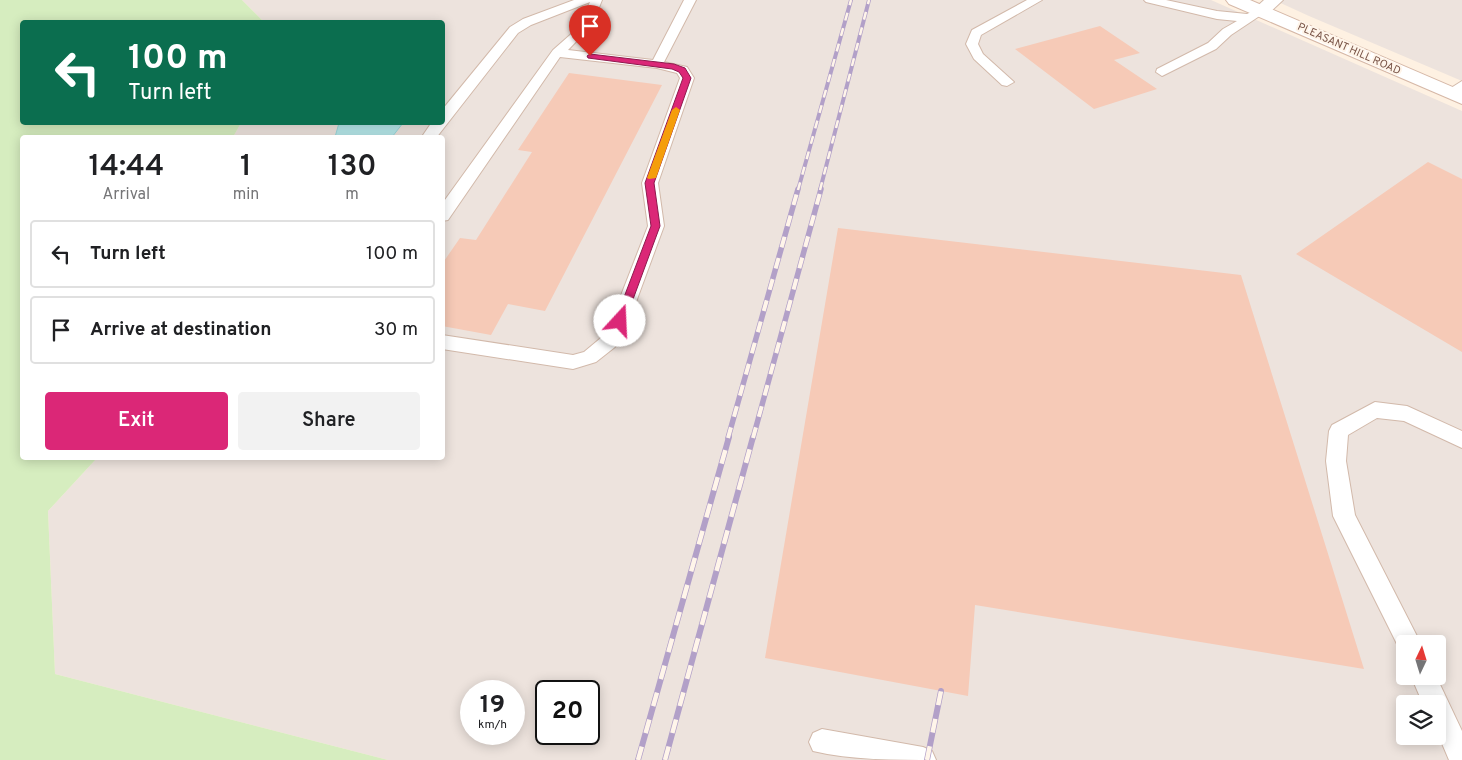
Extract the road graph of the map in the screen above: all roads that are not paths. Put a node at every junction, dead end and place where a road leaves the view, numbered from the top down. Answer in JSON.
{"nodes":[{"id":1,"x":585,"y":0,"type":"edge"},
{"id":2,"x":596,"y":0,"type":"edge"},
{"id":3,"x":690,"y":0,"type":"edge"},
{"id":4,"x":1036,"y":0,"type":"edge"},
{"id":5,"x":1150,"y":0,"type":"edge"},
{"id":6,"x":1235,"y":0,"type":"edge"},
{"id":7,"x":1261,"y":10,"type":"edge"},
{"id":8,"x":557,"y":53,"type":"junction"},
{"id":9,"x":657,"y":64,"type":"junction"},
{"id":10,"x":1162,"y":72,"type":"dead end"},
{"id":11,"x":1007,"y":82,"type":"dead end"},
{"id":12,"x":1458,"y":92,"type":"edge"},
{"id":13,"x":445,"y":116,"type":"edge"},
{"id":14,"x":438,"y":125,"type":"edge"},
{"id":15,"x":430,"y":135,"type":"edge"},
{"id":16,"x":445,"y":212,"type":"edge"},
{"id":17,"x":445,"y":342,"type":"edge"},
{"id":18,"x":1462,"y":440,"type":"edge"},
{"id":19,"x":1404,"y":635,"type":"edge"},
{"id":20,"x":1446,"y":725,"type":"edge"},
{"id":21,"x":822,"y":742,"type":"dead end"},
{"id":22,"x":923,"y":760,"type":"edge"},
{"id":23,"x":1462,"y":760,"type":"edge"}],
"edges":[{"from":1,"to":13,"type":"lane"},
{"from":2,"to":8,"type":"lane"},
{"from":3,"to":9,"type":"lane"},
{"from":4,"to":11,"type":"lane"},
{"from":5,"to":7,"type":"lane"},
{"from":6,"to":7,"type":"street","name":"PLEASANT HILL ROAD"},
{"from":7,"to":10,"type":"lane"},
{"from":7,"to":12,"type":"street","name":"PLEASANT HILL ROAD"},
{"from":8,"to":9,"type":"lane"},
{"from":8,"to":16,"type":"lane"},
{"from":9,"to":17,"type":"lane"},
{"from":14,"to":15,"type":"lane"},
{"from":18,"to":19,"type":"lane"},
{"from":20,"to":23,"type":"lane"},
{"from":21,"to":22,"type":"lane"}]}
